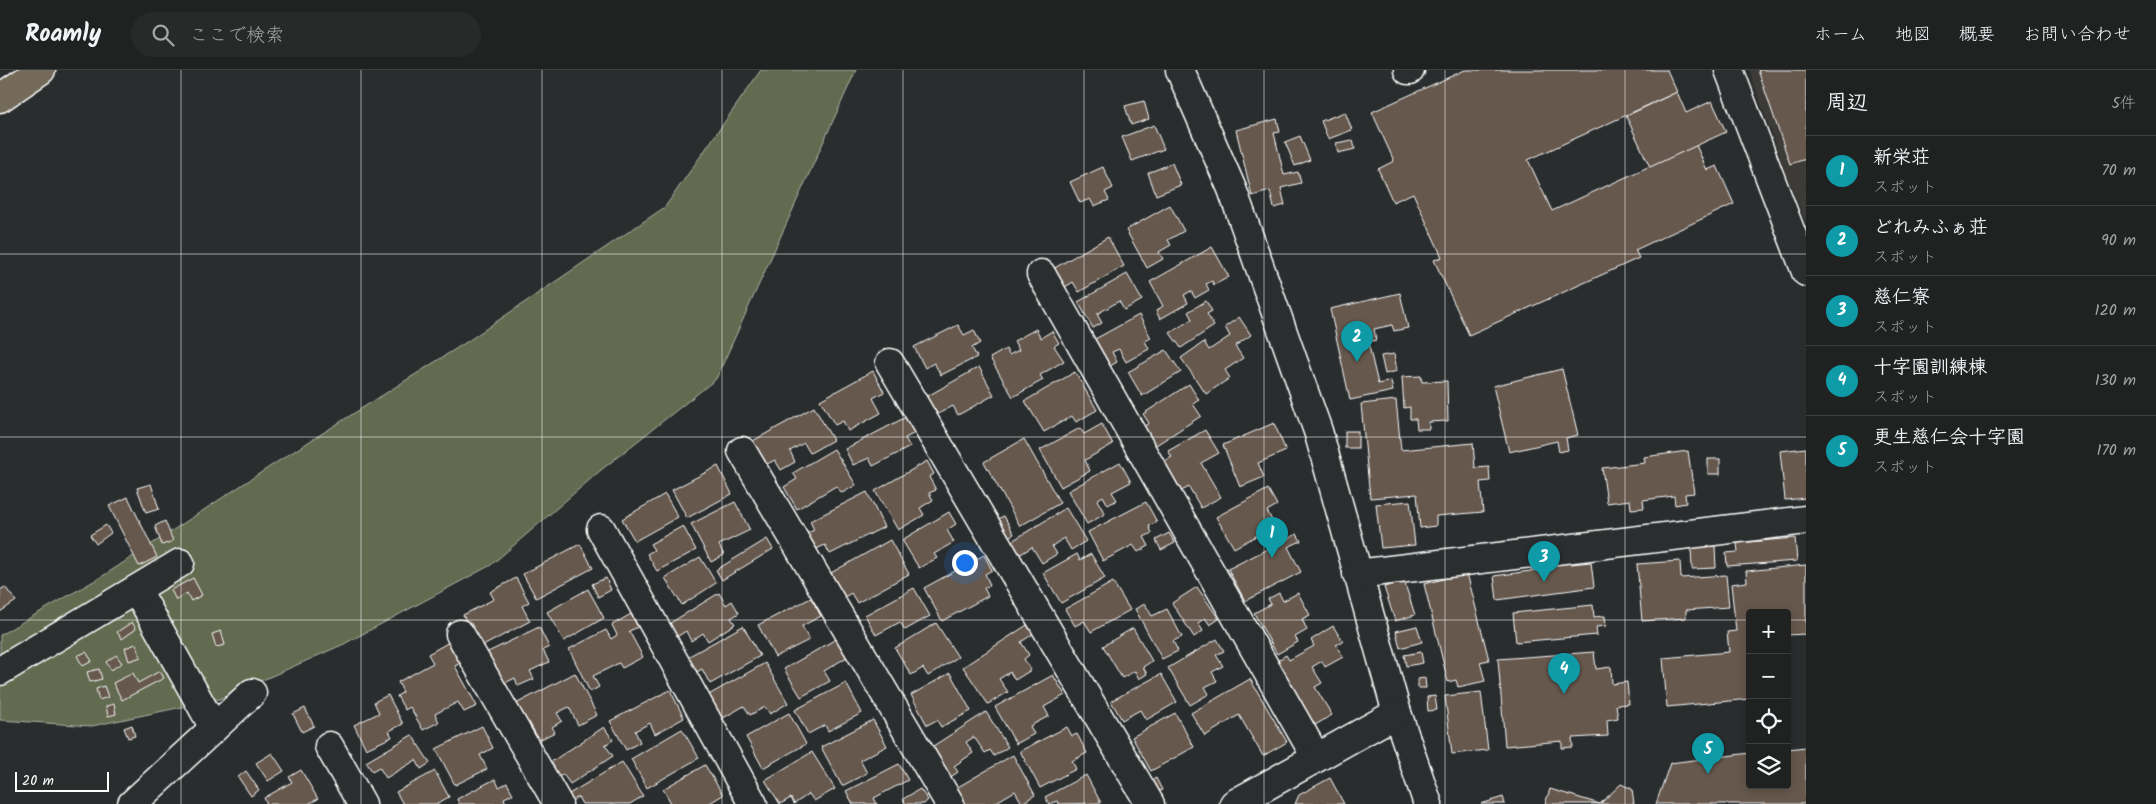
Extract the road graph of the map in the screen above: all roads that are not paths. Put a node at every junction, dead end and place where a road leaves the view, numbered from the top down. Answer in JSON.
{"nodes":[{"id":1,"x":41,"y":70,"type":"edge"},
{"id":2,"x":1180,"y":70,"type":"edge"},
{"id":3,"x":1729,"y":70,"type":"edge"},
{"id":4,"x":0,"y":98,"type":"edge"},
{"id":5,"x":1806,"y":272,"type":"edge"},
{"id":6,"x":1041,"y":274,"type":"dead end"},
{"id":7,"x":890,"y":363,"type":"dead end"},
{"id":8,"x":742,"y":451,"type":"dead end"},
{"id":9,"x":1806,"y":520,"type":"edge"},
{"id":10,"x":601,"y":529,"type":"dead end"},
{"id":11,"x":180,"y":563,"type":"dead end"},
{"id":12,"x":1358,"y":574,"type":"junction"},
{"id":13,"x":137,"y":590,"type":"junction"},
{"id":14,"x":460,"y":634,"type":"dead end"},
{"id":15,"x":0,"y":671,"type":"edge"},
{"id":16,"x":252,"y":693,"type":"dead end"},
{"id":17,"x":1397,"y":713,"type":"junction"},
{"id":18,"x":214,"y":728,"type":"junction"},
{"id":19,"x":329,"y":746,"type":"dead end"},
{"id":20,"x":1316,"y":757,"type":"junction"},
{"id":21,"x":161,"y":793,"type":"edge"},
{"id":22,"x":1270,"y":795,"type":"edge"},
{"id":23,"x":132,"y":804,"type":"edge"},
{"id":24,"x":362,"y":804,"type":"edge"},
{"id":25,"x":558,"y":804,"type":"edge"},
{"id":26,"x":753,"y":804,"type":"edge"},
{"id":27,"x":950,"y":804,"type":"edge"},
{"id":28,"x":1150,"y":804,"type":"edge"},
{"id":29,"x":1234,"y":804,"type":"edge"},
{"id":30,"x":1428,"y":804,"type":"edge"}],
"edges":[{"from":1,"to":4,"type":"highway"},
{"from":2,"to":12,"type":"street"},
{"from":3,"to":5,"type":"street"},
{"from":6,"to":20,"type":"street"},
{"from":7,"to":28,"type":"street"},
{"from":8,"to":27,"type":"street"},
{"from":9,"to":12,"type":"street"},
{"from":10,"to":26,"type":"street"},
{"from":11,"to":13,"type":"street"},
{"from":12,"to":17,"type":"street"},
{"from":13,"to":15,"type":"street"},
{"from":13,"to":18,"type":"street"},
{"from":14,"to":25,"type":"street"},
{"from":16,"to":18,"type":"street"},
{"from":17,"to":20,"type":"street"},
{"from":17,"to":30,"type":"street"},
{"from":18,"to":21,"type":"street"},
{"from":19,"to":24,"type":"street"},
{"from":20,"to":22,"type":"street"},
{"from":21,"to":23,"type":"street"},
{"from":22,"to":29,"type":"street"}]}
